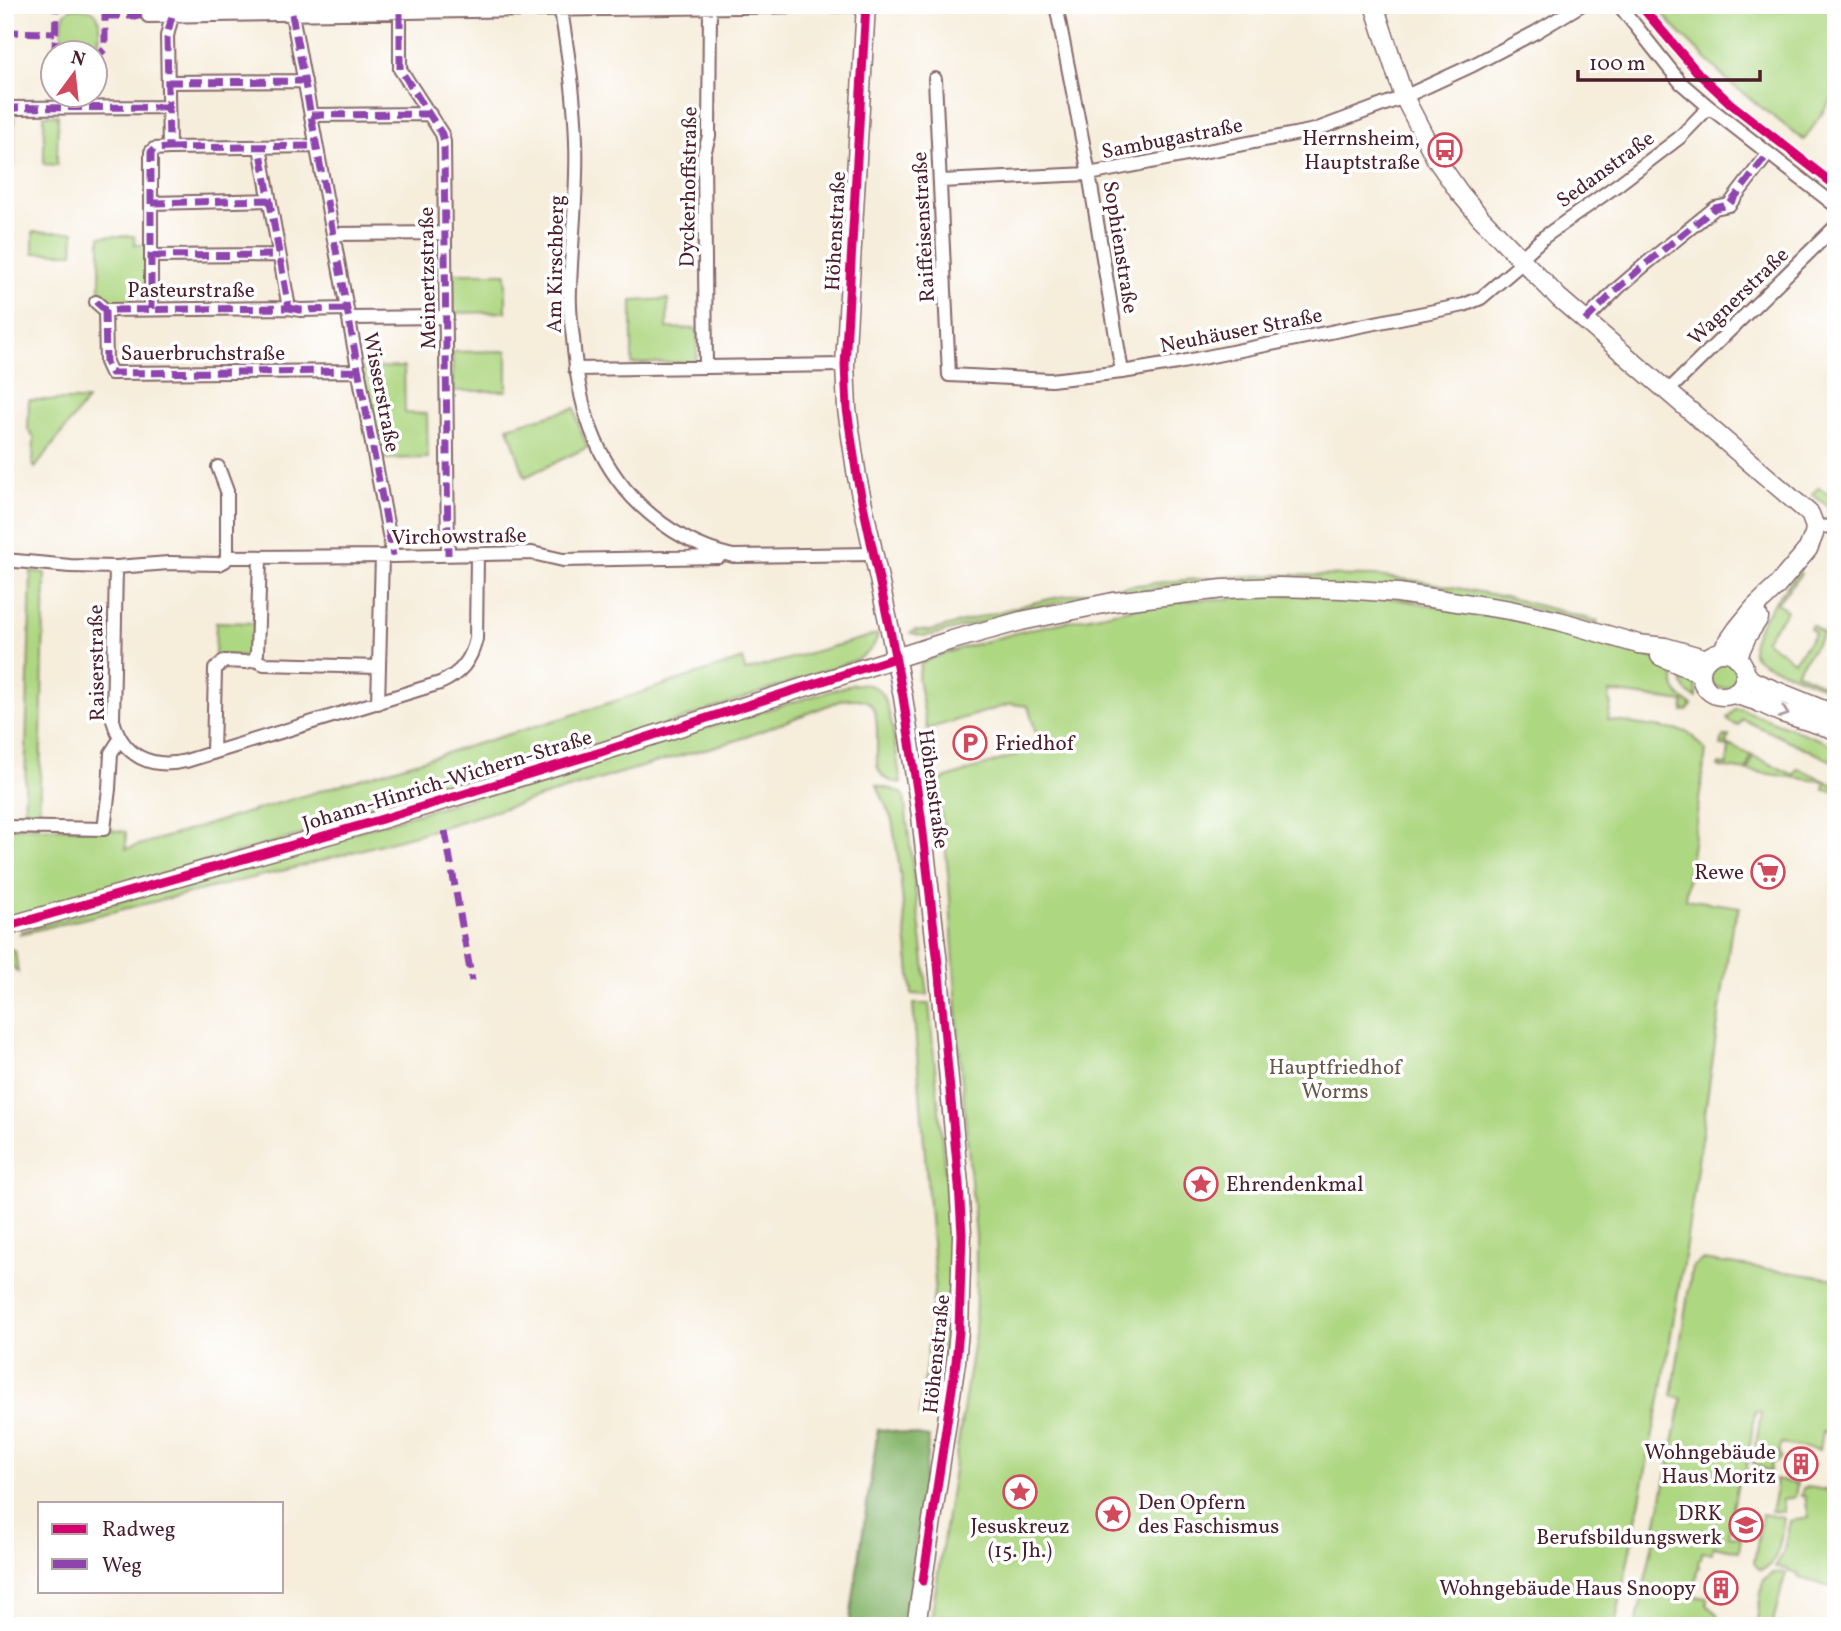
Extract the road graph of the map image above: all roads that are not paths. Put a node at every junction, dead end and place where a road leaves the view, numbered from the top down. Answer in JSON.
{"nodes":[{"id":1,"x":866,"y":5,"type":"edge"},
{"id":2,"x":1056,"y":5,"type":"edge"},
{"id":3,"x":1374,"y":5,"type":"edge"},
{"id":4,"x":1581,"y":5,"type":"edge"},
{"id":5,"x":1619,"y":5,"type":"edge"},
{"id":6,"x":710,"y":7,"type":"junction"},
{"id":7,"x":441,"y":9,"type":"edge"},
{"id":8,"x":561,"y":10,"type":"junction"},
{"id":9,"x":296,"y":11,"type":"edge"},
{"id":10,"x":400,"y":13,"type":"junction"},
{"id":11,"x":148,"y":16,"type":"dead end"},
{"id":12,"x":172,"y":16,"type":"junction"},
{"id":13,"x":935,"y":79,"type":"dead end"},
{"id":14,"x":304,"y":81,"type":"junction"},
{"id":15,"x":168,"y":82,"type":"junction"},
{"id":16,"x":1404,"y":97,"type":"junction"},
{"id":17,"x":168,"y":107,"type":"junction"},
{"id":18,"x":1709,"y":107,"type":"junction"},
{"id":19,"x":5,"y":108,"type":"edge"},
{"id":20,"x":430,"y":114,"type":"junction"},
{"id":21,"x":311,"y":115,"type":"junction"},
{"id":22,"x":316,"y":146,"type":"junction"},
{"id":23,"x":260,"y":147,"type":"junction"},
{"id":24,"x":169,"y":148,"type":"junction"},
{"id":25,"x":1768,"y":154,"type":"junction"},
{"id":26,"x":1089,"y":174,"type":"junction"},
{"id":27,"x":941,"y":181,"type":"junction"},
{"id":28,"x":269,"y":200,"type":"junction"},
{"id":29,"x":152,"y":203,"type":"junction"},
{"id":30,"x":1836,"y":206,"type":"edge"},
{"id":31,"x":1836,"y":226,"type":"edge"},
{"id":32,"x":445,"y":233,"type":"junction"},
{"id":33,"x":333,"y":234,"type":"junction"},
{"id":34,"x":279,"y":255,"type":"junction"},
{"id":35,"x":152,"y":256,"type":"junction"},
{"id":36,"x":1522,"y":260,"type":"junction"},
{"id":37,"x":101,"y":306,"type":"joint"},
{"id":38,"x":289,"y":308,"type":"junction"},
{"id":39,"x":151,"y":309,"type":"junction"},
{"id":40,"x":348,"y":314,"type":"junction"},
{"id":41,"x":447,"y":317,"type":"junction"},
{"id":42,"x":1585,"y":321,"type":"junction"},
{"id":43,"x":845,"y":365,"type":"junction"},
{"id":44,"x":706,"y":367,"type":"junction"},
{"id":45,"x":575,"y":369,"type":"junction"},
{"id":46,"x":359,"y":371,"type":"junction"},
{"id":47,"x":1122,"y":372,"type":"junction"},
{"id":48,"x":949,"y":374,"type":"joint"},
{"id":49,"x":1667,"y":392,"type":"junction"},
{"id":50,"x":218,"y":467,"type":"dead end"},
{"id":51,"x":1836,"y":526,"type":"edge"},
{"id":52,"x":1815,"y":527,"type":"junction"},
{"id":53,"x":873,"y":554,"type":"junction"},
{"id":54,"x":448,"y":555,"type":"junction"},
{"id":55,"x":477,"y":555,"type":"junction"},
{"id":56,"x":387,"y":556,"type":"junction"},
{"id":57,"x":733,"y":556,"type":"junction"},
{"id":58,"x":227,"y":557,"type":"junction"},
{"id":59,"x":260,"y":558,"type":"junction"},
{"id":60,"x":5,"y":560,"type":"edge"},
{"id":61,"x":116,"y":566,"type":"junction"},
{"id":62,"x":895,"y":658,"type":"junction"},
{"id":63,"x":255,"y":660,"type":"junction"},
{"id":64,"x":1722,"y":663,"type":"junction"},
{"id":65,"x":379,"y":667,"type":"junction"},
{"id":66,"x":1733,"y":694,"type":"junction"},
{"id":67,"x":378,"y":703,"type":"junction"},
{"id":68,"x":1836,"y":715,"type":"edge"},
{"id":69,"x":1836,"y":730,"type":"edge"},
{"id":70,"x":120,"y":739,"type":"junction"},
{"id":71,"x":213,"y":753,"type":"junction"},
{"id":72,"x":5,"y":827,"type":"edge"},
{"id":73,"x":5,"y":926,"type":"edge"},
{"id":74,"x":916,"y":1626,"type":"edge"}],
"edges":[{"from":1,"to":6,"type":"street"},
{"from":1,"to":43,"type":"street","name":"Höhenstraße"},
{"from":2,"to":26,"type":"street","name":"Sophienstraße"},
{"from":3,"to":16,"type":"street"},
{"from":4,"to":16,"type":"street","name":"Sambugastraße"},
{"from":5,"to":18,"type":"street"},
{"from":6,"to":8,"type":"street"},
{"from":6,"to":44,"type":"street","name":"Dyckerhoffstraße"},
{"from":7,"to":8,"type":"street"},
{"from":7,"to":10,"type":"street"},
{"from":8,"to":45,"type":"street","name":"Am Kirschberg"},
{"from":9,"to":10,"type":"street"},
{"from":9,"to":12,"type":"street"},
{"from":9,"to":14,"type":"street","name":"Wisserstraße"},
{"from":10,"to":20,"type":"street","name":"Meinertzstraße"},
{"from":11,"to":12,"type":"street"},
{"from":12,"to":15,"type":"street"},
{"from":13,"to":27,"type":"street","name":"Raiffeisenstraße"},
{"from":14,"to":15,"type":"street"},
{"from":14,"to":21,"type":"street","name":"Wisserstraße"},
{"from":15,"to":17,"type":"street"},
{"from":16,"to":26,"type":"street","name":"Sambugastraße"},
{"from":16,"to":36,"type":"street"},
{"from":17,"to":19,"type":"street"},
{"from":17,"to":24,"type":"street"},
{"from":18,"to":25,"type":"street"},
{"from":18,"to":36,"type":"street","name":"Sedanstraße"},
{"from":20,"to":21,"type":"street"},
{"from":20,"to":32,"type":"street","name":"Meinertzstraße"},
{"from":21,"to":22,"type":"street","name":"Wisserstraße"},
{"from":22,"to":23,"type":"street"},
{"from":22,"to":33,"type":"street","name":"Wisserstraße"},
{"from":23,"to":24,"type":"street"},
{"from":23,"to":28,"type":"street","name":"Pasteurstraße"},
{"from":24,"to":29,"type":"street"},
{"from":25,"to":30,"type":"street"},
{"from":25,"to":42,"type":"street"},
{"from":26,"to":27,"type":"street","name":"Sambugastraße"},
{"from":26,"to":47,"type":"street","name":"Sophienstraße"},
{"from":27,"to":48,"type":"street","name":"Raiffeisenstraße"},
{"from":28,"to":29,"type":"street"},
{"from":28,"to":34,"type":"street","name":"Pasteurstraße"},
{"from":29,"to":35,"type":"street"},
{"from":31,"to":49,"type":"street","name":"Wagnerstraße"},
{"from":32,"to":33,"type":"street"},
{"from":32,"to":41,"type":"street","name":"Meinertzstraße"},
{"from":33,"to":40,"type":"street","name":"Wisserstraße"},
{"from":34,"to":35,"type":"street"},
{"from":34,"to":38,"type":"street","name":"Pasteurstraße"},
{"from":35,"to":39,"type":"street"},
{"from":36,"to":42,"type":"street"},
{"from":36,"to":47,"type":"street","name":"Neuhäuser Straße"},
{"from":37,"to":39,"type":"street","name":"Pasteurstraße"},
{"from":37,"to":46,"type":"street","name":"Sauerbruchstraße"},
{"from":38,"to":39,"type":"street","name":"Pasteurstraße"},
{"from":38,"to":40,"type":"street","name":"Pasteurstraße"},
{"from":40,"to":41,"type":"street","name":"Pasteurstraße"},
{"from":40,"to":46,"type":"street","name":"Wisserstraße"},
{"from":41,"to":54,"type":"street","name":"Meinertzstraße"},
{"from":42,"to":49,"type":"street"},
{"from":43,"to":44,"type":"street"},
{"from":43,"to":53,"type":"street","name":"Höhenstraße"},
{"from":44,"to":45,"type":"street"},
{"from":45,"to":57,"type":"street","name":"Am Kirschberg"},
{"from":46,"to":56,"type":"street","name":"Wisserstraße"},
{"from":47,"to":48,"type":"street","name":"Neuhäuser Straße"},
{"from":49,"to":52,"type":"street"},
{"from":50,"to":58,"type":"street"},
{"from":51,"to":52,"type":"street"},
{"from":52,"to":64,"type":"street"},
{"from":53,"to":57,"type":"street","name":"Am Kirschberg"},
{"from":53,"to":62,"type":"street","name":"Höhenstraße"},
{"from":54,"to":55,"type":"street","name":"Virchowstraße"},
{"from":54,"to":56,"type":"street","name":"Virchowstraße"},
{"from":55,"to":57,"type":"street","name":"Virchowstraße"},
{"from":55,"to":67,"type":"street","name":"Raiserstraße"},
{"from":56,"to":59,"type":"street","name":"Virchowstraße"},
{"from":56,"to":65,"type":"street"},
{"from":58,"to":59,"type":"street","name":"Virchowstraße"},
{"from":58,"to":61,"type":"street","name":"Virchowstraße"},
{"from":59,"to":63,"type":"street"},
{"from":60,"to":61,"type":"street","name":"Virchowstraße"},
{"from":61,"to":70,"type":"street","name":"Raiserstraße"},
{"from":62,"to":64,"type":"street","name":"Johann-Hinrich-Wichern-Straße"},
{"from":62,"to":73,"type":"street","name":"Johann-Hinrich-Wichern-Straße"},
{"from":62,"to":74,"type":"street","name":"Höhenstraße"},
{"from":63,"to":65,"type":"street"},
{"from":63,"to":71,"type":"street"},
{"from":64,"to":66,"type":"street"},
{"from":64,"to":66,"type":"street"},
{"from":64,"to":68,"type":"street"},
{"from":65,"to":67,"type":"street"},
{"from":66,"to":69,"type":"street","one_way":true},
{"from":67,"to":71,"type":"street","name":"Raiserstraße"},
{"from":70,"to":71,"type":"street","name":"Raiserstraße"},
{"from":70,"to":72,"type":"street"}]}
